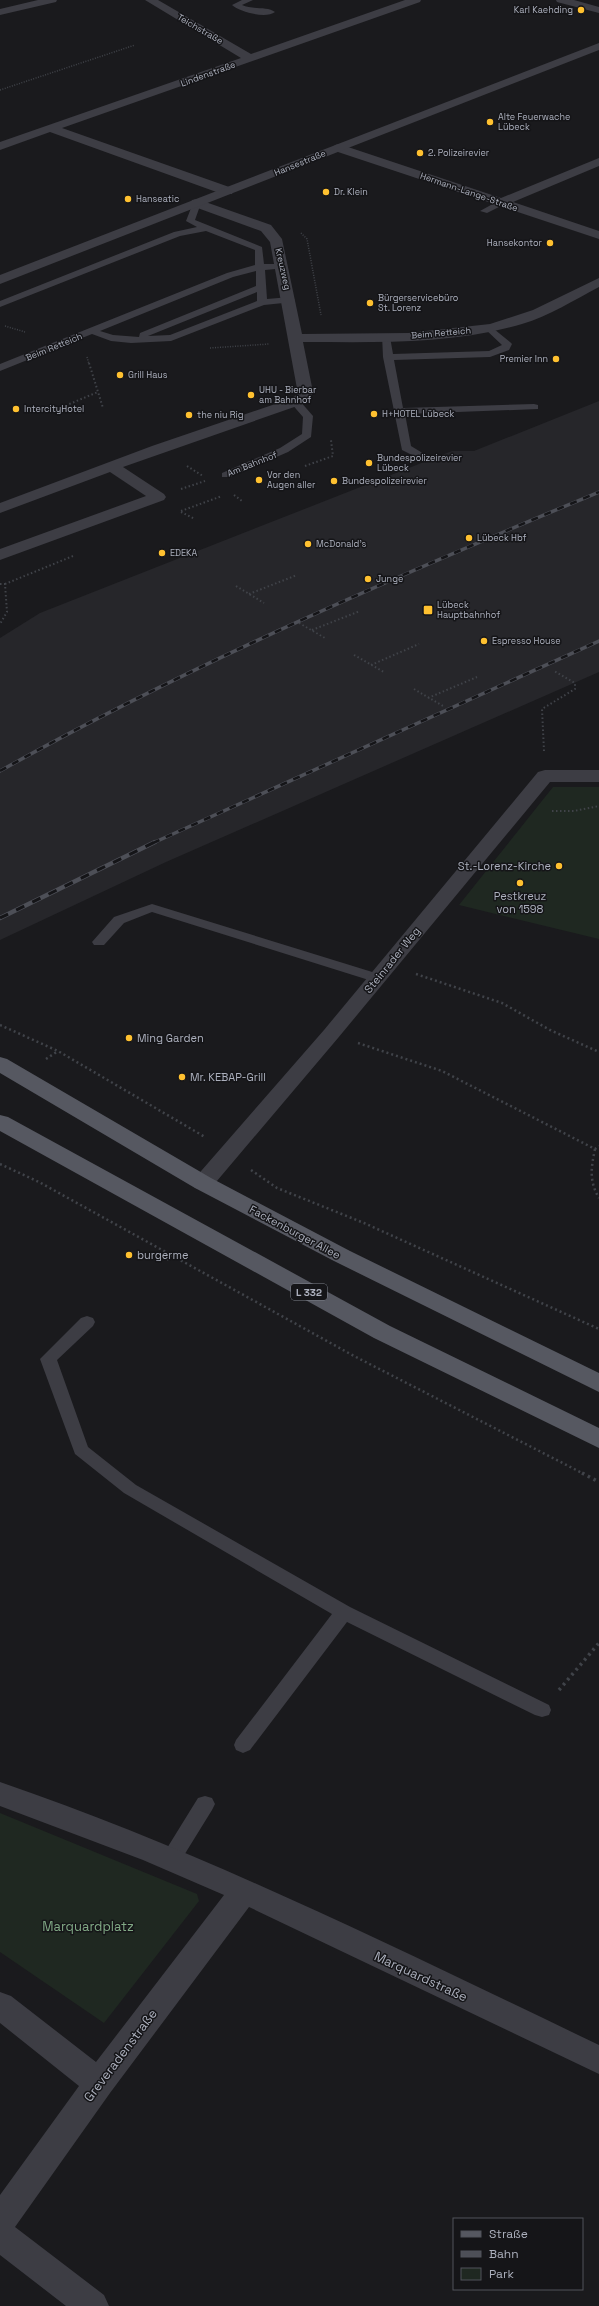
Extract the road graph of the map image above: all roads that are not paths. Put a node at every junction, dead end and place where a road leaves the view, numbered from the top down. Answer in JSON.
{"nodes":[{"id":1,"x":150,"y":0,"type":"edge"},
{"id":2,"x":249,"y":0,"type":"edge"},
{"id":3,"x":416,"y":0,"type":"edge"},
{"id":4,"x":560,"y":0,"type":"edge"},
{"id":5,"x":44,"y":1,"type":"edge"},
{"id":6,"x":599,"y":10,"type":"edge"},
{"id":7,"x":0,"y":12,"type":"edge"},
{"id":8,"x":271,"y":12,"type":"dead end"},
{"id":9,"x":599,"y":46,"type":"edge"},
{"id":10,"x":251,"y":59,"type":"junction"},
{"id":11,"x":52,"y":129,"type":"junction"},
{"id":12,"x":0,"y":146,"type":"edge"},
{"id":13,"x":339,"y":148,"type":"junction"},
{"id":14,"x":599,"y":162,"type":"edge"},
{"id":15,"x":227,"y":191,"type":"junction"},
{"id":16,"x":197,"y":203,"type":"junction"},
{"id":17,"x":500,"y":203,"type":"junction"},
{"id":18,"x":484,"y":211,"type":"dead end"},
{"id":19,"x":205,"y":228,"type":"junction"},
{"id":20,"x":177,"y":234,"type":"junction"},
{"id":21,"x":599,"y":235,"type":"edge"},
{"id":22,"x":283,"y":266,"type":"junction"},
{"id":23,"x":260,"y":267,"type":"junction"},
{"id":24,"x":0,"y":280,"type":"edge"},
{"id":25,"x":599,"y":282,"type":"edge"},
{"id":26,"x":262,"y":287,"type":"junction"},
{"id":27,"x":290,"y":300,"type":"junction"},
{"id":28,"x":262,"y":302,"type":"junction"},
{"id":29,"x":0,"y":304,"type":"edge"},
{"id":30,"x":488,"y":328,"type":"junction"},
{"id":31,"x":92,"y":331,"type":"junction"},
{"id":32,"x":385,"y":337,"type":"junction"},
{"id":33,"x":297,"y":338,"type":"junction"},
{"id":34,"x":131,"y":340,"type":"junction"},
{"id":35,"x":388,"y":357,"type":"junction"},
{"id":36,"x":0,"y":368,"type":"edge"},
{"id":37,"x":295,"y":402,"type":"junction"},
{"id":38,"x":534,"y":407,"type":"dead end"},
{"id":39,"x":399,"y":411,"type":"junction"},
{"id":40,"x":424,"y":457,"type":"dead end"},
{"id":41,"x":111,"y":466,"type":"junction"},
{"id":42,"x":226,"y":475,"type":"dead end"},
{"id":43,"x":0,"y":508,"type":"edge"},
{"id":44,"x":0,"y":556,"type":"edge"},
{"id":45,"x":599,"y":776,"type":"edge"},
{"id":46,"x":99,"y":942,"type":"dead end"},
{"id":47,"x":382,"y":972,"type":"junction"},
{"id":48,"x":0,"y":1064,"type":"edge"},
{"id":49,"x":0,"y":1122,"type":"edge"},
{"id":50,"x":0,"y":1140,"type":"edge"},
{"id":51,"x":32,"y":1141,"type":"junction"},
{"id":52,"x":203,"y":1183,"type":"junction"},
{"id":53,"x":87,"y":1322,"type":"dead end"},
{"id":54,"x":599,"y":1383,"type":"edge"},
{"id":55,"x":599,"y":1439,"type":"edge"},
{"id":56,"x":344,"y":1612,"type":"junction"},
{"id":57,"x":542,"y":1710,"type":"road end"},
{"id":58,"x":243,"y":1745,"type":"dead end"},
{"id":59,"x":0,"y":1794,"type":"edge"},
{"id":60,"x":205,"y":1804,"type":"dead end"},
{"id":61,"x":171,"y":1859,"type":"junction"},
{"id":62,"x":244,"y":1891,"type":"junction"},
{"id":63,"x":0,"y":2005,"type":"edge"},
{"id":64,"x":599,"y":2060,"type":"edge"},
{"id":65,"x":99,"y":2083,"type":"junction"},
{"id":66,"x":0,"y":2221,"type":"edge"},
{"id":67,"x":0,"y":2236,"type":"edge"},
{"id":68,"x":92,"y":2306,"type":"edge"}],
"edges":[{"from":1,"to":10,"type":"street","name":"Teichstraße"},
{"from":2,"to":8,"type":"lane"},
{"from":3,"to":10,"type":"street","name":"Lindenstraße"},
{"from":4,"to":6,"type":"street"},
{"from":5,"to":7,"type":"street"},
{"from":9,"to":13,"type":"street","name":"Hansestraße"},
{"from":10,"to":11,"type":"street","name":"Lindenstraße"},
{"from":11,"to":12,"type":"street","name":"Lindenstraße"},
{"from":11,"to":15,"type":"street"},
{"from":13,"to":15,"type":"street","name":"Hansestraße"},
{"from":13,"to":17,"type":"street","name":"Hermann-Lange-Straße"},
{"from":14,"to":17,"type":"street"},
{"from":15,"to":16,"type":"street","name":"Hansestraße"},
{"from":16,"to":19,"type":"lane"},
{"from":16,"to":20,"type":"lane"},
{"from":16,"to":22,"type":"street","name":"Kreuzweg"},
{"from":16,"to":24,"type":"street","name":"Hansestraße"},
{"from":17,"to":18,"type":"lane"},
{"from":17,"to":21,"type":"street","name":"Hermann-Lange-Straße"},
{"from":19,"to":20,"type":"lane"},
{"from":19,"to":23,"type":"lane"},
{"from":20,"to":29,"type":"lane"},
{"from":22,"to":23,"type":"lane"},
{"from":22,"to":27,"type":"street","name":"Kreuzweg"},
{"from":23,"to":26,"type":"lane"},
{"from":23,"to":31,"type":"lane"},
{"from":25,"to":30,"type":"street","name":"Beim Retteich"},
{"from":26,"to":28,"type":"lane"},
{"from":26,"to":34,"type":"lane"},
{"from":27,"to":28,"type":"lane","name":"Beim Retteich"},
{"from":27,"to":33,"type":"street","name":"Kreuzweg"},
{"from":28,"to":34,"type":"lane","name":"Beim Retteich"},
{"from":30,"to":32,"type":"street","name":"Beim Retteich"},
{"from":30,"to":35,"type":"lane"},
{"from":31,"to":34,"type":"lane","name":"Beim Retteich"},
{"from":31,"to":36,"type":"lane","name":"Beim Retteich"},
{"from":32,"to":33,"type":"street","name":"Beim Retteich"},
{"from":32,"to":35,"type":"lane"},
{"from":33,"to":37,"type":"street"},
{"from":35,"to":39,"type":"lane"},
{"from":37,"to":41,"type":"street"},
{"from":37,"to":42,"type":"lane","name":"Am Bahnhof"},
{"from":38,"to":39,"type":"lane"},
{"from":39,"to":40,"type":"lane"},
{"from":41,"to":43,"type":"street"},
{"from":41,"to":44,"type":"street"},
{"from":45,"to":47,"type":"street","name":"Steinrader Weg"},
{"from":46,"to":47,"type":"lane"},
{"from":47,"to":52,"type":"street","name":"Steinrader Weg"},
{"from":48,"to":52,"type":"main road","name":"Fackenburger Allee"},
{"from":49,"to":51,"type":"main road","number":"L 332"},
{"from":50,"to":51,"type":"main road"},
{"from":51,"to":55,"type":"main road","number":"L 332"},
{"from":52,"to":54,"type":"main road","name":"Fackenburger Allee"},
{"from":53,"to":56,"type":"lane"},
{"from":56,"to":57,"type":"lane"},
{"from":56,"to":58,"type":"lane"},
{"from":59,"to":61,"type":"street"},
{"from":60,"to":61,"type":"lane"},
{"from":61,"to":62,"type":"street"},
{"from":62,"to":64,"type":"street","name":"Marquardstraße"},
{"from":62,"to":65,"type":"street","name":"Greveradenstraße"},
{"from":63,"to":65,"type":"street"},
{"from":65,"to":66,"type":"street","name":"Greveradenstraße"},
{"from":67,"to":68,"type":"street"}]}
